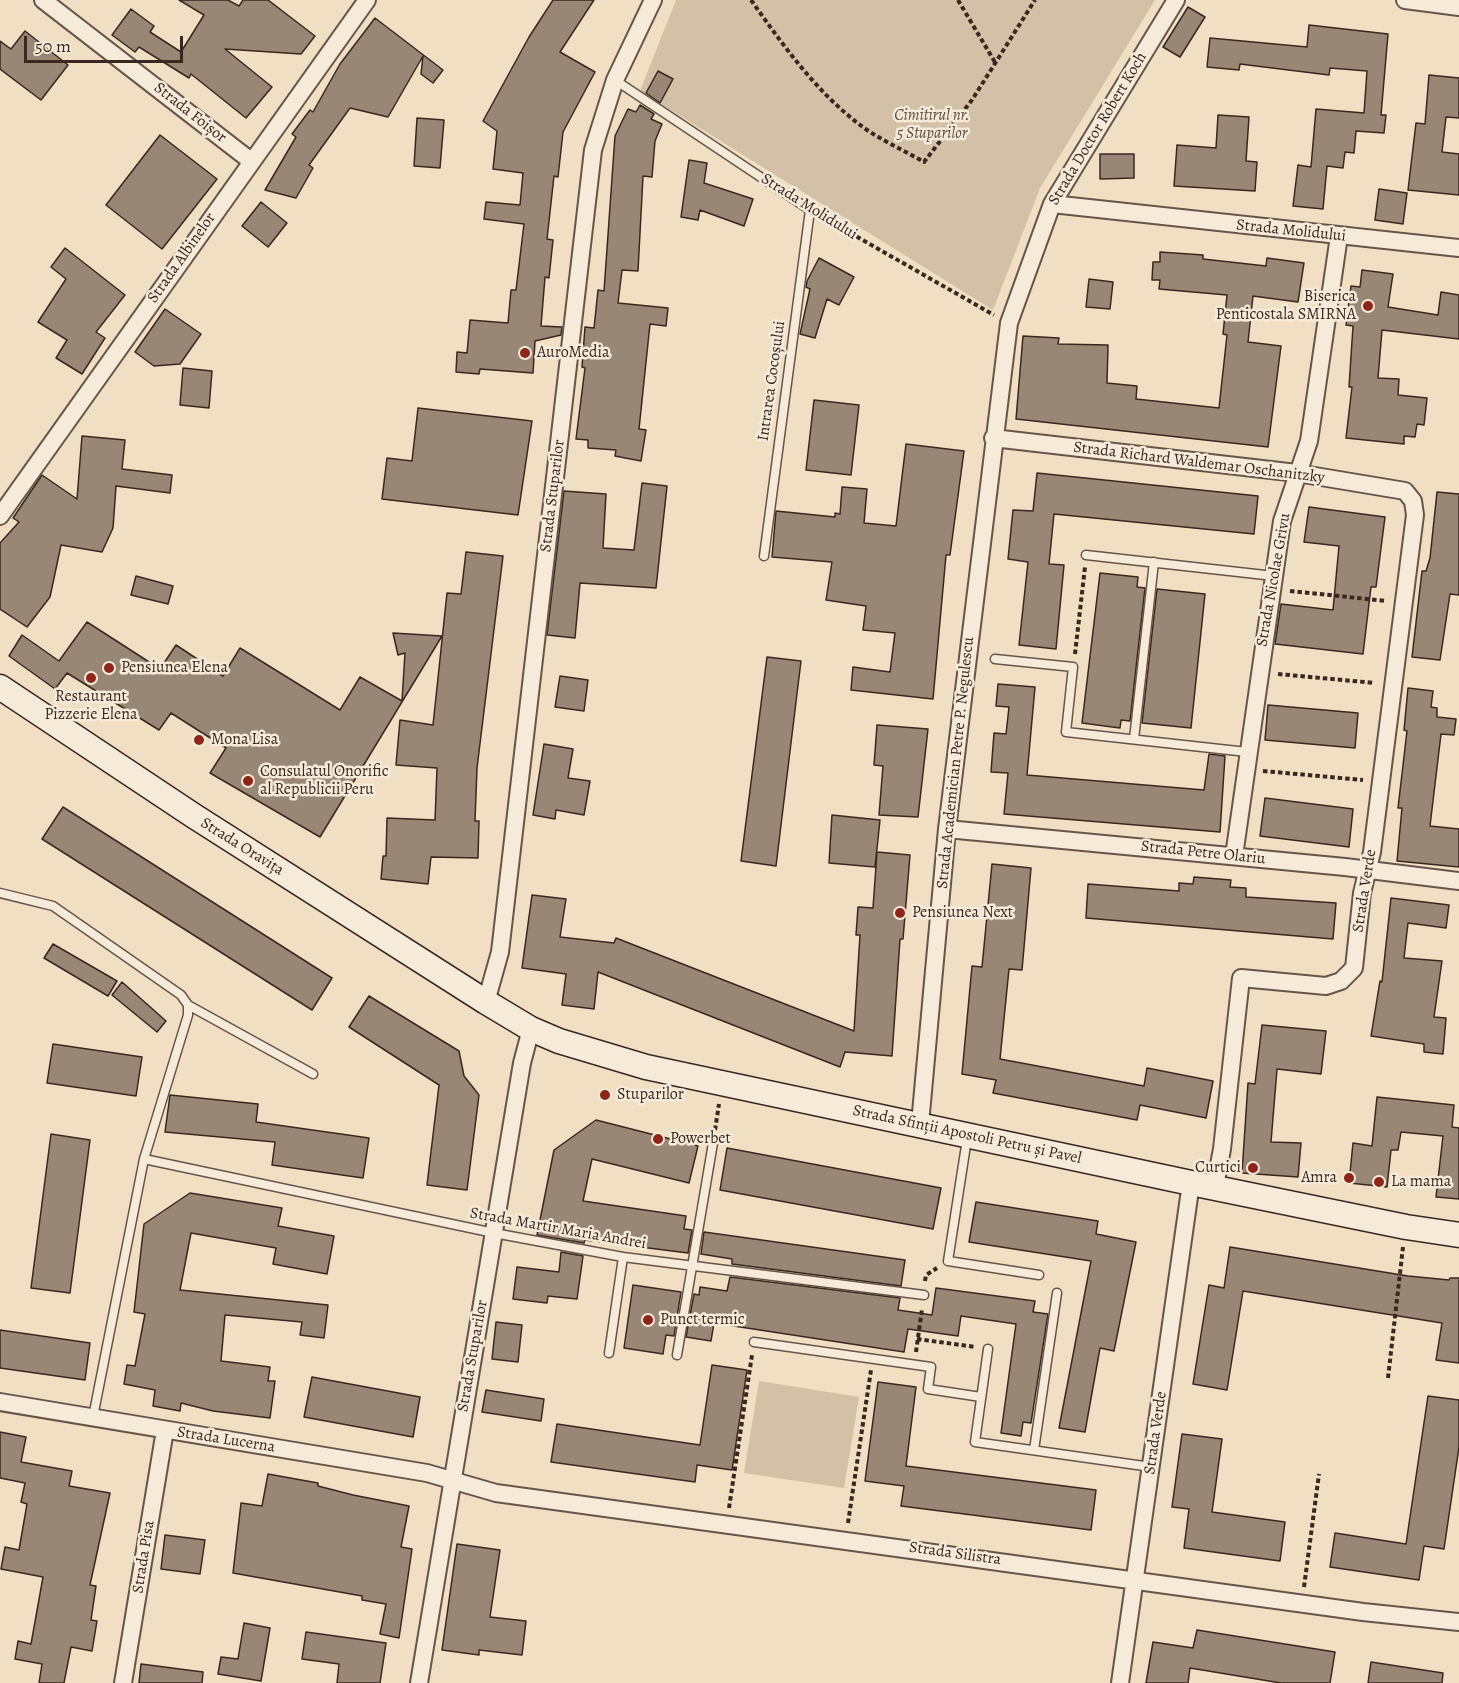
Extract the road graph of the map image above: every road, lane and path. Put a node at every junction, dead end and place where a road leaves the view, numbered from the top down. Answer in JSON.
{"nodes":[{"id":1,"x":43,"y":0,"type":"edge"},
{"id":2,"x":367,"y":0,"type":"edge"},
{"id":3,"x":653,"y":0,"type":"edge"},
{"id":4,"x":751,"y":0,"type":"edge"},
{"id":5,"x":958,"y":0,"type":"edge"},
{"id":6,"x":1035,"y":0,"type":"edge"},
{"id":7,"x":1176,"y":0,"type":"edge"},
{"id":8,"x":1405,"y":0,"type":"edge"},
{"id":9,"x":1459,"y":7,"type":"edge"},
{"id":10,"x":996,"y":64,"type":"junction"},
{"id":11,"x":615,"y":80,"type":"junction"},
{"id":12,"x":251,"y":160,"type":"junction"},
{"id":13,"x":1052,"y":204,"type":"junction"},
{"id":14,"x":810,"y":210,"type":"junction"},
{"id":15,"x":1339,"y":236,"type":"junction"},
{"id":16,"x":1459,"y":248,"type":"edge"},
{"id":17,"x":1009,"y":323,"type":"junction"},
{"id":18,"x":993,"y":438,"type":"junction"},
{"id":19,"x":1297,"y":473,"type":"junction"},
{"id":20,"x":1405,"y":490,"type":"joint"},
{"id":21,"x":0,"y":516,"type":"edge"},
{"id":22,"x":1086,"y":555,"type":"joint"},
{"id":23,"x":764,"y":556,"type":"dead end"},
{"id":24,"x":1154,"y":562,"type":"junction"},
{"id":25,"x":1273,"y":582,"type":"junction"},
{"id":26,"x":1404,"y":602,"type":"junction"},
{"id":27,"x":995,"y":659,"type":"dead end"},
{"id":28,"x":1073,"y":667,"type":"junction"},
{"id":29,"x":1259,"y":672,"type":"junction"},
{"id":30,"x":1393,"y":685,"type":"junction"},
{"id":31,"x":0,"y":687,"type":"edge"},
{"id":32,"x":1134,"y":739,"type":"junction"},
{"id":33,"x":1247,"y":752,"type":"junction"},
{"id":34,"x":1244,"y":769,"type":"junction"},
{"id":35,"x":1381,"y":782,"type":"junction"},
{"id":36,"x":947,"y":829,"type":"junction"},
{"id":37,"x":1234,"y":856,"type":"junction"},
{"id":38,"x":1368,"y":870,"type":"junction"},
{"id":39,"x":1459,"y":881,"type":"edge"},
{"id":40,"x":0,"y":893,"type":"edge"},
{"id":41,"x":486,"y":1002,"type":"junction"},
{"id":42,"x":188,"y":1005,"type":"junction"},
{"id":43,"x":531,"y":1029,"type":"junction"},
{"id":44,"x":313,"y":1074,"type":"dead end"},
{"id":45,"x":722,"y":1083,"type":"junction"},
{"id":46,"x":920,"y":1124,"type":"junction"},
{"id":47,"x":968,"y":1135,"type":"junction"},
{"id":48,"x":713,"y":1143,"type":"joint"},
{"id":49,"x":144,"y":1159,"type":"junction"},
{"id":50,"x":1191,"y":1183,"type":"junction"},
{"id":51,"x":1215,"y":1186,"type":"junction"},
{"id":52,"x":1406,"y":1227,"type":"junction"},
{"id":53,"x":494,"y":1233,"type":"junction"},
{"id":54,"x":1459,"y":1235,"type":"edge"},
{"id":55,"x":623,"y":1257,"type":"junction"},
{"id":56,"x":948,"y":1261,"type":"junction"},
{"id":57,"x":692,"y":1266,"type":"junction"},
{"id":58,"x":1039,"y":1275,"type":"dead end"},
{"id":59,"x":1057,"y":1293,"type":"dead end"},
{"id":60,"x":924,"y":1295,"type":"junction"},
{"id":61,"x":917,"y":1339,"type":"junction"},
{"id":62,"x":754,"y":1342,"type":"joint"},
{"id":63,"x":988,"y":1349,"type":"joint"},
{"id":64,"x":609,"y":1353,"type":"dead end"},
{"id":65,"x":677,"y":1355,"type":"dead end"},
{"id":66,"x":872,"y":1359,"type":"junction"},
{"id":67,"x":914,"y":1365,"type":"junction"},
{"id":68,"x":1388,"y":1378,"type":"dead end"},
{"id":69,"x":981,"y":1397,"type":"junction"},
{"id":70,"x":0,"y":1402,"type":"edge"},
{"id":71,"x":93,"y":1418,"type":"junction"},
{"id":72,"x":165,"y":1430,"type":"junction"},
{"id":73,"x":1034,"y":1450,"type":"junction"},
{"id":74,"x":1151,"y":1467,"type":"junction"},
{"id":75,"x":1319,"y":1474,"type":"dead end"},
{"id":76,"x":451,"y":1481,"type":"junction"},
{"id":77,"x":727,"y":1523,"type":"junction"},
{"id":78,"x":846,"y":1539,"type":"junction"},
{"id":79,"x":1135,"y":1580,"type":"junction"},
{"id":80,"x":1302,"y":1603,"type":"junction"},
{"id":81,"x":1459,"y":1622,"type":"edge"},
{"id":82,"x":123,"y":1683,"type":"edge"},
{"id":83,"x":419,"y":1683,"type":"edge"},
{"id":84,"x":1120,"y":1683,"type":"edge"}],
"edges":[{"from":1,"to":12,"type":"street","name":"Strada Foișor"},
{"from":2,"to":12,"type":"street","name":"Strada Albinelor"},
{"from":3,"to":11,"type":"street","name":"Strada Stuparilor"},
{"from":4,"to":10,"type":"path"},
{"from":5,"to":10,"type":"path"},
{"from":6,"to":10,"type":"path"},
{"from":7,"to":13,"type":"street","name":"Strada Doctor Robert Koch"},
{"from":8,"to":9,"type":"street"},
{"from":11,"to":14,"type":"lane","name":"Strada Molidului"},
{"from":11,"to":41,"type":"street","name":"Strada Stuparilor"},
{"from":12,"to":21,"type":"street","name":"Strada Albinelor"},
{"from":13,"to":15,"type":"street","name":"Strada Molidului"},
{"from":13,"to":17,"type":"street","name":"Strada Doctor Robert Koch"},
{"from":14,"to":17,"type":"path","name":"Strada Molidului"},
{"from":14,"to":23,"type":"lane","name":"Intrarea Cocoșului"},
{"from":15,"to":16,"type":"street","name":"Strada Molidului"},
{"from":15,"to":19,"type":"street","name":"Strada Nicolae Grivu"},
{"from":17,"to":18,"type":"street","name":"Strada Doctor Robert Koch"},
{"from":18,"to":19,"type":"street","name":"Strada Richard Waldemar Oschanitzky"},
{"from":18,"to":36,"type":"street","name":"Strada Academician Petre P. Negulescu"},
{"from":19,"to":20,"type":"street","name":"Strada Richard Waldemar Oschanitzky"},
{"from":19,"to":25,"type":"street","name":"Strada Nicolae Grivu"},
{"from":20,"to":26,"type":"street","name":"Strada Verde"},
{"from":22,"to":24,"type":"lane"},
{"from":22,"to":28,"type":"path"},
{"from":24,"to":25,"type":"lane"},
{"from":24,"to":32,"type":"lane"},
{"from":25,"to":26,"type":"path"},
{"from":25,"to":29,"type":"street","name":"Strada Nicolae Grivu"},
{"from":26,"to":30,"type":"street","name":"Strada Verde"},
{"from":27,"to":28,"type":"lane"},
{"from":28,"to":32,"type":"lane"},
{"from":29,"to":30,"type":"path"},
{"from":29,"to":33,"type":"street","name":"Strada Nicolae Grivu"},
{"from":30,"to":35,"type":"street","name":"Strada Verde"},
{"from":31,"to":41,"type":"main road","name":"Strada Oravița"},
{"from":32,"to":33,"type":"lane"},
{"from":33,"to":34,"type":"street","name":"Strada Nicolae Grivu"},
{"from":34,"to":35,"type":"path"},
{"from":34,"to":37,"type":"street","name":"Strada Nicolae Grivu"},
{"from":35,"to":38,"type":"street","name":"Strada Verde"},
{"from":36,"to":37,"type":"street","name":"Strada Petre Olariu"},
{"from":36,"to":46,"type":"street","name":"Strada Academician Petre P. Negulescu"},
{"from":37,"to":38,"type":"street","name":"Strada Petre Olariu"},
{"from":38,"to":39,"type":"street","name":"Strada Petre Olariu"},
{"from":38,"to":51,"type":"street","name":"Strada Verde"},
{"from":40,"to":42,"type":"lane"},
{"from":41,"to":43,"type":"main road","name":"Strada Sfinții Apostoli Petru și Pavel"},
{"from":42,"to":44,"type":"lane"},
{"from":42,"to":49,"type":"lane"},
{"from":43,"to":45,"type":"main road","name":"Strada Sfinții Apostoli Petru și Pavel"},
{"from":43,"to":53,"type":"street","name":"Strada Stuparilor"},
{"from":45,"to":46,"type":"main road","name":"Strada Sfinții Apostoli Petru și Pavel"},
{"from":45,"to":48,"type":"path"},
{"from":46,"to":47,"type":"main road","name":"Strada Sfinții Apostoli Petru și Pavel"},
{"from":47,"to":50,"type":"main road","name":"Strada Sfinții Apostoli Petru și Pavel"},
{"from":47,"to":56,"type":"lane"},
{"from":48,"to":57,"type":"lane"},
{"from":49,"to":53,"type":"lane","name":"Strada Martir Maria Andrei"},
{"from":49,"to":71,"type":"lane"},
{"from":50,"to":51,"type":"main road","name":"Strada Sfinții Apostoli Petru și Pavel"},
{"from":50,"to":74,"type":"street","name":"Strada Verde"},
{"from":51,"to":52,"type":"main road","name":"Strada Sfinții Apostoli Petru și Pavel"},
{"from":52,"to":54,"type":"main road","name":"Strada Sfinții Apostoli Petru și Pavel"},
{"from":52,"to":68,"type":"path"},
{"from":53,"to":55,"type":"lane","name":"Strada Martir Maria Andrei"},
{"from":53,"to":76,"type":"street","name":"Strada Stuparilor"},
{"from":55,"to":57,"type":"lane","name":"Strada Martir Maria Andrei"},
{"from":55,"to":64,"type":"lane"},
{"from":56,"to":58,"type":"lane"},
{"from":56,"to":60,"type":"path"},
{"from":57,"to":60,"type":"lane","name":"Strada Martir Maria Andrei"},
{"from":57,"to":65,"type":"lane"},
{"from":59,"to":73,"type":"lane"},
{"from":60,"to":61,"type":"path"},
{"from":61,"to":63,"type":"path"},
{"from":61,"to":67,"type":"path"},
{"from":62,"to":66,"type":"lane"},
{"from":62,"to":77,"type":"path"},
{"from":63,"to":69,"type":"lane"},
{"from":66,"to":67,"type":"lane"},
{"from":66,"to":78,"type":"path"},
{"from":67,"to":69,"type":"lane"},
{"from":69,"to":73,"type":"lane"},
{"from":70,"to":71,"type":"street","name":"Strada Lucerna"},
{"from":71,"to":72,"type":"street","name":"Strada Lucerna"},
{"from":72,"to":76,"type":"street","name":"Strada Lucerna"},
{"from":72,"to":82,"type":"street","name":"Strada Pisa"},
{"from":73,"to":74,"type":"lane"},
{"from":74,"to":79,"type":"street","name":"Strada Verde"},
{"from":75,"to":80,"type":"path"},
{"from":76,"to":77,"type":"street","name":"Strada Silistra"},
{"from":76,"to":83,"type":"street","name":"Strada Stuparilor"},
{"from":77,"to":78,"type":"street","name":"Strada Silistra"},
{"from":78,"to":79,"type":"street","name":"Strada Silistra"},
{"from":79,"to":80,"type":"street","name":"Strada Silistra"},
{"from":79,"to":84,"type":"street","name":"Strada Verde"},
{"from":80,"to":81,"type":"street","name":"Strada Silistra"}]}
